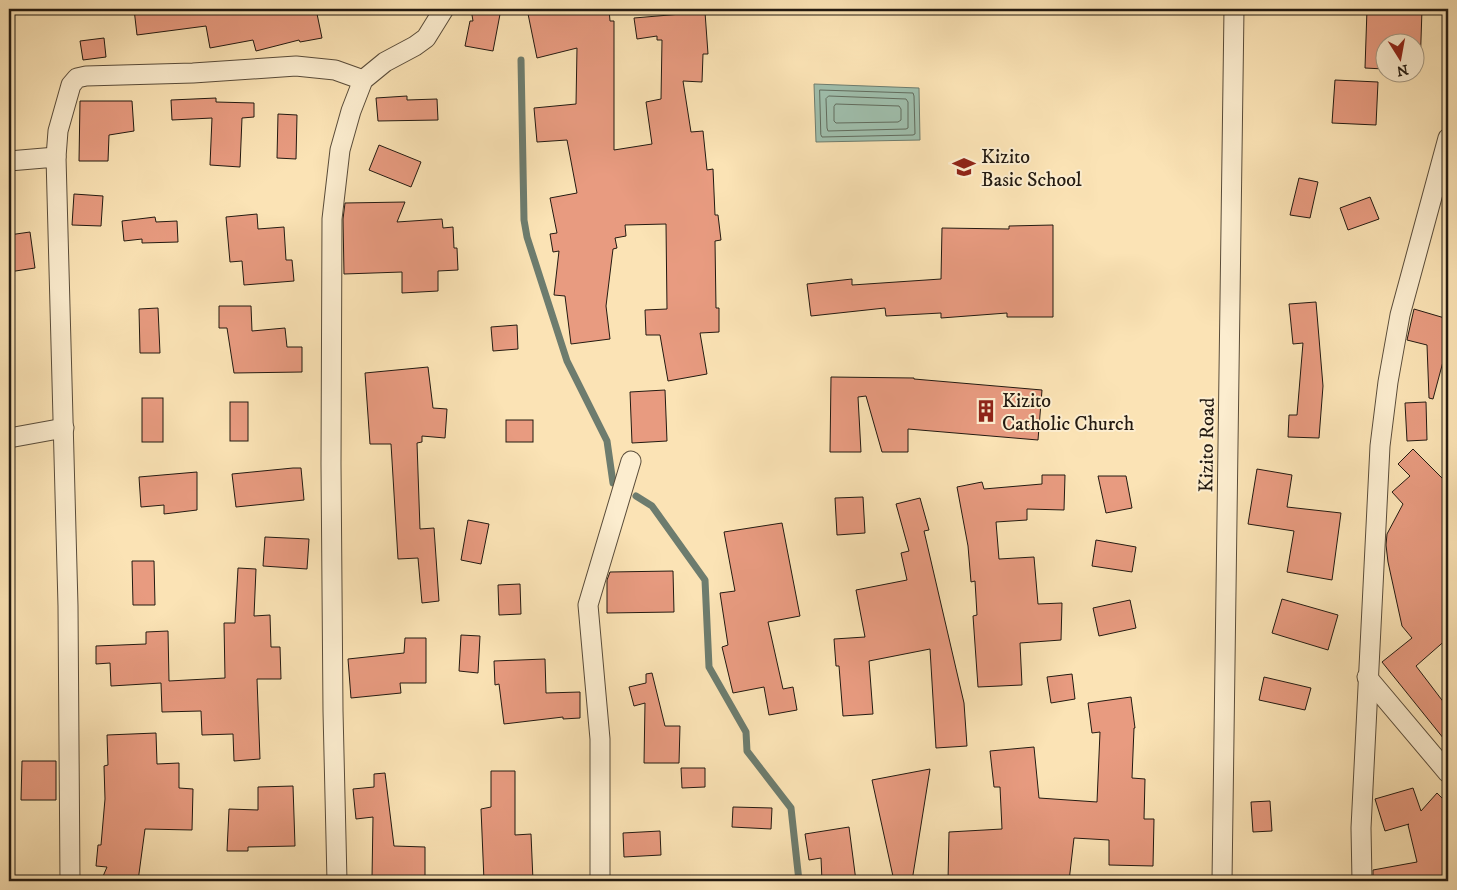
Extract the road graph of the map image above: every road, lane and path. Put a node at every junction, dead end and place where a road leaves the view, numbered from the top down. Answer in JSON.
{"nodes":[{"id":1,"x":444,"y":9,"type":"edge"},
{"id":2,"x":1234,"y":9,"type":"edge"},
{"id":3,"x":364,"y":80,"type":"junction"},
{"id":4,"x":1448,"y":138,"type":"edge"},
{"id":5,"x":56,"y":157,"type":"junction"},
{"id":6,"x":9,"y":161,"type":"edge"},
{"id":7,"x":64,"y":428,"type":"junction"},
{"id":8,"x":9,"y":438,"type":"edge"},
{"id":9,"x":632,"y":461,"type":"dead end"},
{"id":10,"x":1368,"y":677,"type":"junction"},
{"id":11,"x":1448,"y":773,"type":"edge"},
{"id":12,"x":70,"y":881,"type":"edge"},
{"id":13,"x":338,"y":881,"type":"edge"},
{"id":14,"x":600,"y":881,"type":"edge"},
{"id":15,"x":1222,"y":881,"type":"edge"},
{"id":16,"x":1362,"y":881,"type":"edge"}],
"edges":[{"from":1,"to":3,"type":"street"},
{"from":2,"to":15,"type":"street","name":"Kizito Road"},
{"from":3,"to":5,"type":"street"},
{"from":3,"to":13,"type":"street"},
{"from":4,"to":10,"type":"street"},
{"from":5,"to":6,"type":"street"},
{"from":5,"to":7,"type":"street"},
{"from":7,"to":8,"type":"street"},
{"from":7,"to":12,"type":"street"},
{"from":9,"to":14,"type":"street"},
{"from":10,"to":11,"type":"street"},
{"from":10,"to":16,"type":"street"}]}
